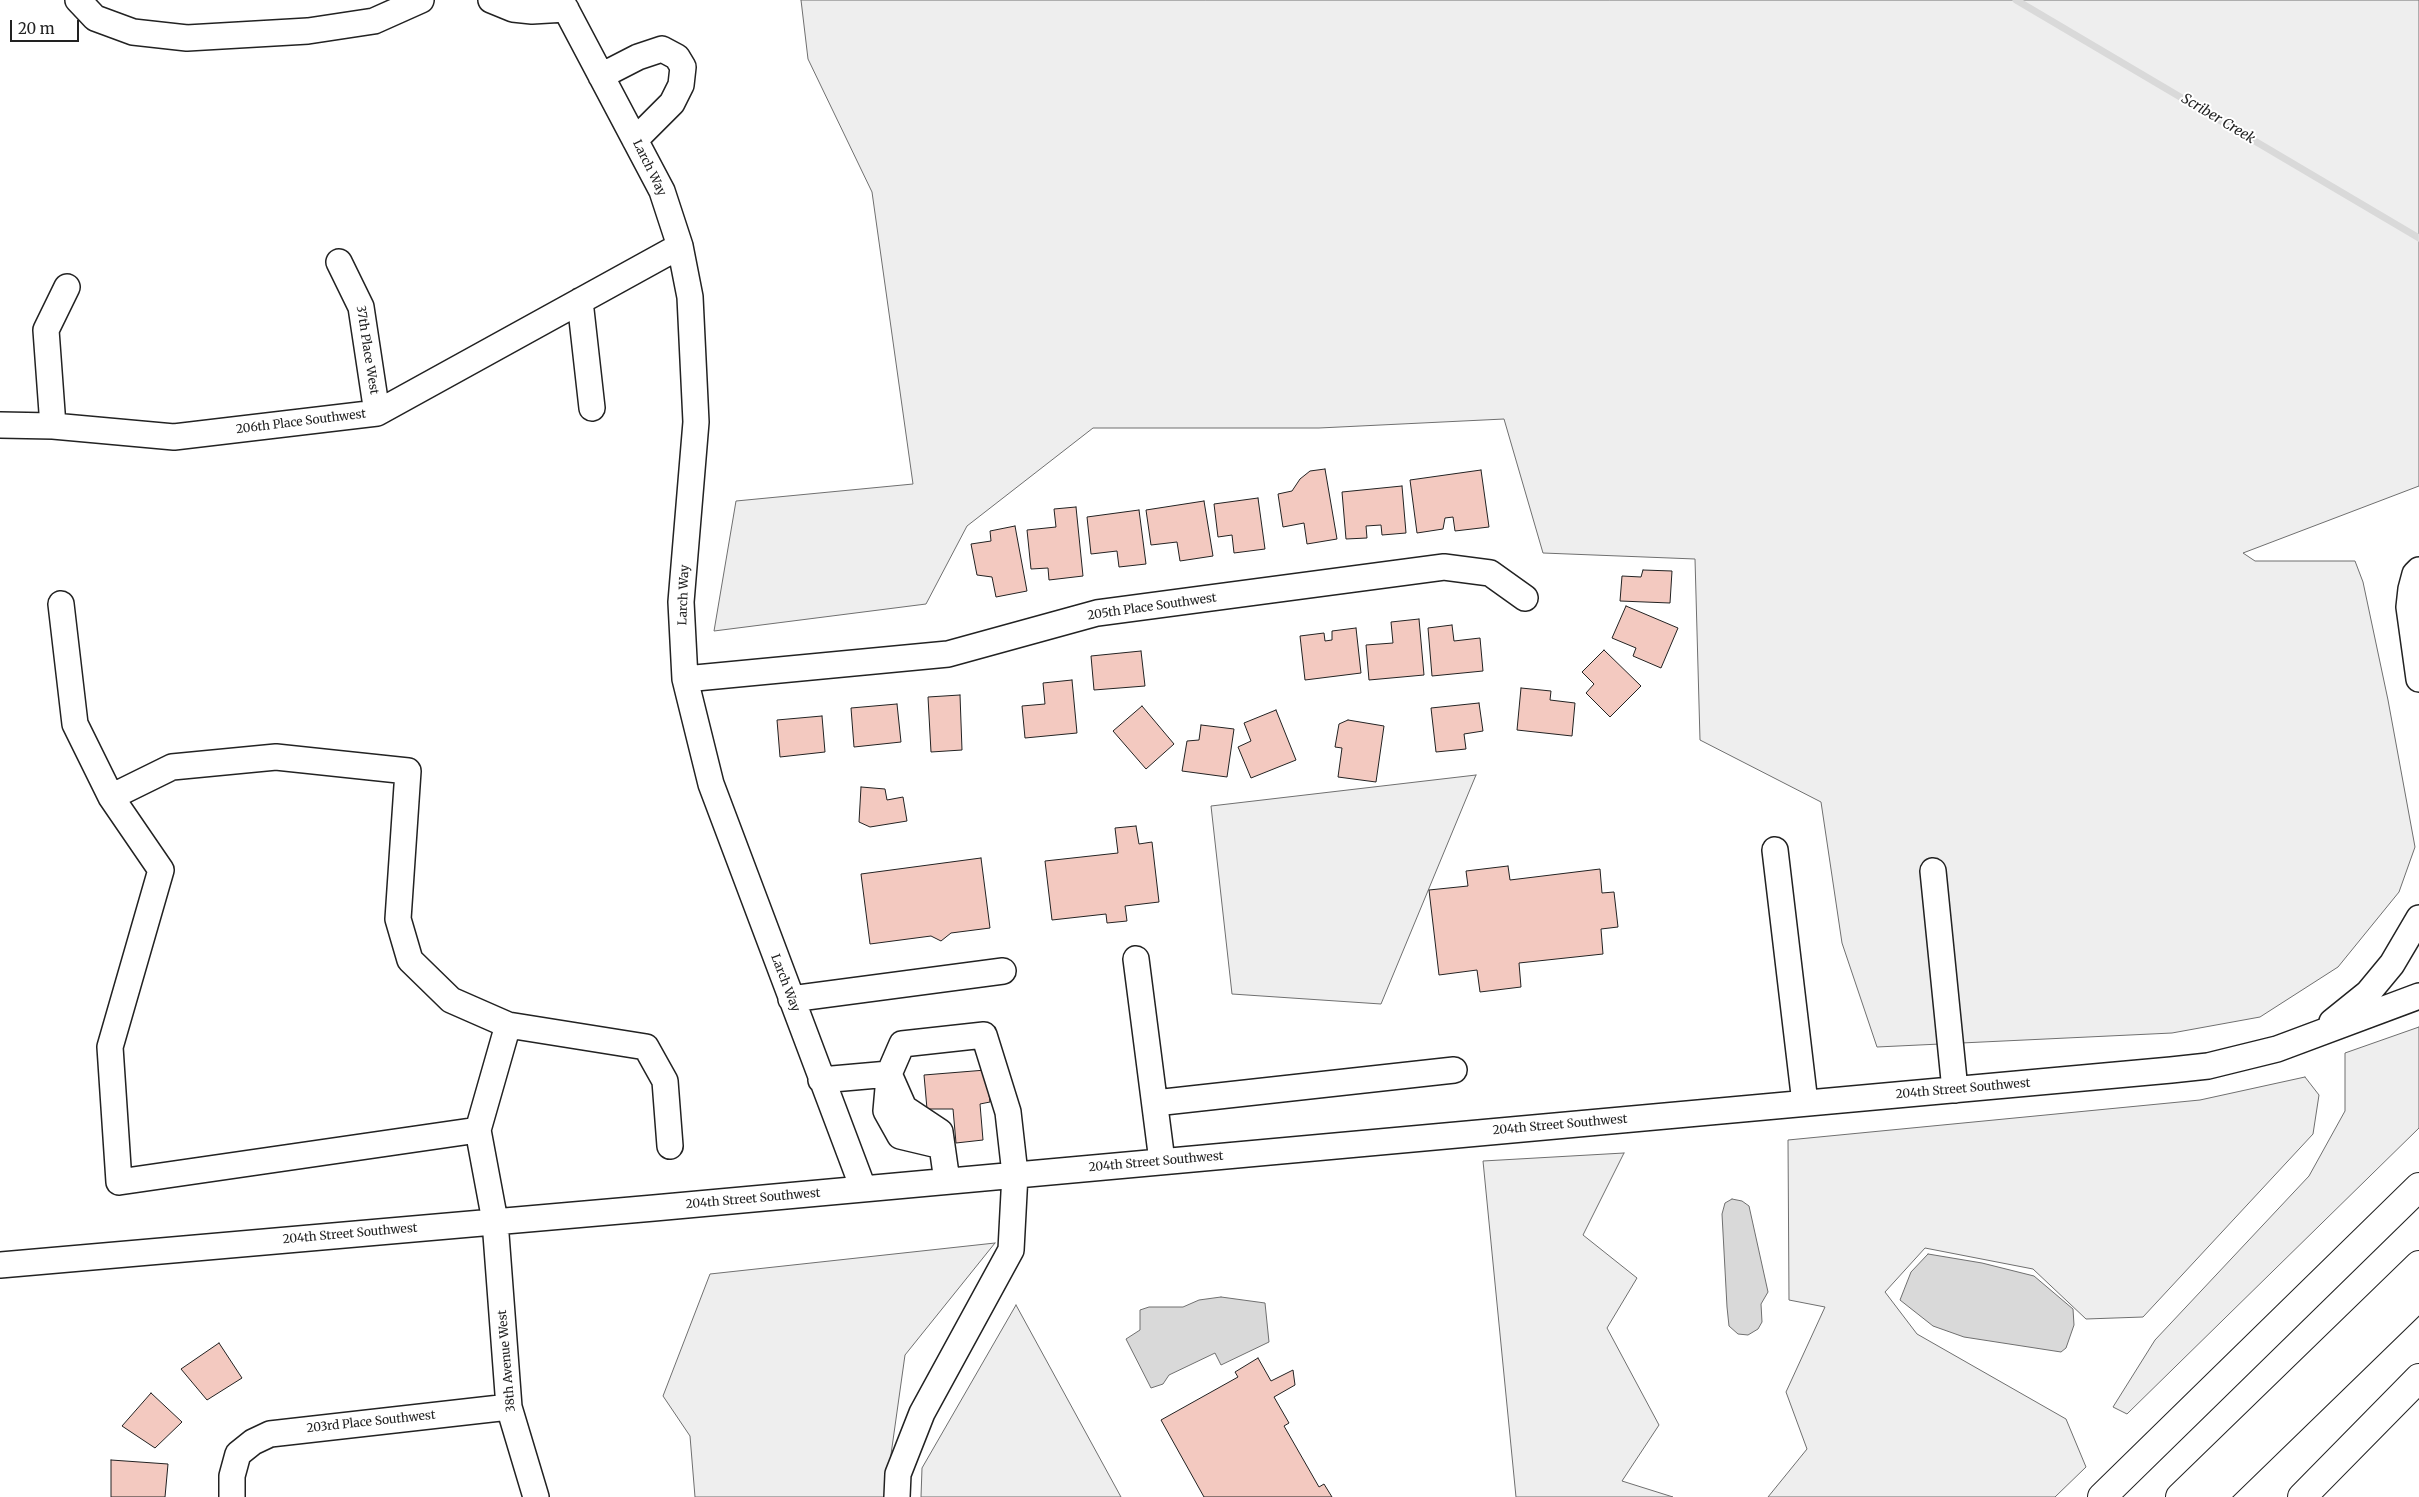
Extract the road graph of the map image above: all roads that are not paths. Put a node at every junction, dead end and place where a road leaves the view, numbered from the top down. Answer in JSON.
{"nodes":[{"id":1,"x":78,"y":0,"type":"edge"},
{"id":2,"x":422,"y":0,"type":"edge"},
{"id":3,"x":490,"y":0,"type":"edge"},
{"id":4,"x":564,"y":4,"type":"edge"},
{"id":5,"x":601,"y":76,"type":"junction"},
{"id":6,"x":635,"y":140,"type":"junction"},
{"id":7,"x":680,"y":246,"type":"junction"},
{"id":8,"x":339,"y":262,"type":"dead end"},
{"id":9,"x":67,"y":287,"type":"dead end"},
{"id":10,"x":580,"y":301,"type":"junction"},
{"id":11,"x":592,"y":408,"type":"dead end"},
{"id":12,"x":376,"y":413,"type":"junction"},
{"id":13,"x":0,"y":425,"type":"edge"},
{"id":14,"x":53,"y":426,"type":"junction"},
{"id":15,"x":2419,"y":570,"type":"edge"},
{"id":16,"x":1525,"y":598,"type":"dead end"},
{"id":17,"x":61,"y":604,"type":"dead end"},
{"id":18,"x":684,"y":679,"type":"junction"},
{"id":19,"x":2419,"y":679,"type":"edge"},
{"id":20,"x":111,"y":797,"type":"junction"},
{"id":21,"x":1775,"y":850,"type":"dead end"},
{"id":22,"x":1933,"y":871,"type":"dead end"},
{"id":23,"x":2417,"y":930,"type":"edge"},
{"id":24,"x":1136,"y":958,"type":"dead end"},
{"id":25,"x":1003,"y":971,"type":"dead end"},
{"id":26,"x":2419,"y":996,"type":"edge"},
{"id":27,"x":791,"y":999,"type":"junction"},
{"id":28,"x":508,"y":1025,"type":"junction"},
{"id":29,"x":2309,"y":1037,"type":"junction"},
{"id":30,"x":1454,"y":1070,"type":"dead end"},
{"id":31,"x":889,"y":1074,"type":"junction"},
{"id":32,"x":821,"y":1080,"type":"junction"},
{"id":33,"x":1955,"y":1090,"type":"junction"},
{"id":34,"x":1154,"y":1103,"type":"junction"},
{"id":35,"x":1805,"y":1103,"type":"junction"},
{"id":36,"x":478,"y":1130,"type":"junction"},
{"id":37,"x":670,"y":1146,"type":"dead end"},
{"id":38,"x":1162,"y":1161,"type":"junction"},
{"id":39,"x":1015,"y":1174,"type":"junction"},
{"id":40,"x":946,"y":1181,"type":"junction"},
{"id":41,"x":2419,"y":1187,"type":"edge"},
{"id":42,"x":863,"y":1188,"type":"junction"},
{"id":43,"x":495,"y":1222,"type":"junction"},
{"id":44,"x":0,"y":1264,"type":"edge"},
{"id":45,"x":2419,"y":1265,"type":"edge"},
{"id":46,"x":2419,"y":1296,"type":"edge"},
{"id":47,"x":2419,"y":1378,"type":"edge"},
{"id":48,"x":509,"y":1408,"type":"junction"},
{"id":49,"x":232,"y":1497,"type":"edge"},
{"id":50,"x":536,"y":1497,"type":"edge"},
{"id":51,"x":897,"y":1497,"type":"edge"},
{"id":52,"x":2102,"y":1497,"type":"edge"},
{"id":53,"x":2180,"y":1497,"type":"edge"},
{"id":54,"x":2212,"y":1497,"type":"edge"},
{"id":55,"x":2302,"y":1497,"type":"edge"}],
"edges":[{"from":1,"to":2,"type":"street"},
{"from":3,"to":4,"type":"street"},
{"from":4,"to":5,"type":"street","name":"Larch Way"},
{"from":5,"to":6,"type":"street","name":"Larch Way"},
{"from":5,"to":6,"type":"street"},
{"from":6,"to":7,"type":"street","name":"Larch Way"},
{"from":7,"to":10,"type":"street","name":"206th Place Southwest"},
{"from":7,"to":18,"type":"street","name":"Larch Way"},
{"from":8,"to":12,"type":"street","name":"37th Place West"},
{"from":9,"to":14,"type":"street"},
{"from":10,"to":11,"type":"street"},
{"from":10,"to":12,"type":"street","name":"206th Place Southwest"},
{"from":12,"to":14,"type":"street","name":"206th Place Southwest"},
{"from":13,"to":14,"type":"street","name":"206th Place Southwest"},
{"from":15,"to":19,"type":"street"},
{"from":16,"to":18,"type":"street","name":"205th Place Southwest"},
{"from":17,"to":20,"type":"street"},
{"from":18,"to":27,"type":"street","name":"Larch Way"},
{"from":20,"to":28,"type":"street"},
{"from":20,"to":36,"type":"street"},
{"from":21,"to":35,"type":"street"},
{"from":22,"to":33,"type":"street"},
{"from":23,"to":29,"type":"street","name":"204th Street Southwest"},
{"from":24,"to":34,"type":"street"},
{"from":25,"to":27,"type":"street"},
{"from":26,"to":29,"type":"street","name":"204th Street Southwest"},
{"from":27,"to":32,"type":"street","name":"Larch Way"},
{"from":28,"to":36,"type":"street"},
{"from":28,"to":37,"type":"street"},
{"from":29,"to":33,"type":"street","name":"204th Street Southwest"},
{"from":30,"to":34,"type":"street"},
{"from":31,"to":32,"type":"street"},
{"from":31,"to":39,"type":"street"},
{"from":31,"to":40,"type":"street"},
{"from":32,"to":42,"type":"street","name":"Larch Way"},
{"from":33,"to":35,"type":"street","name":"204th Street Southwest"},
{"from":34,"to":38,"type":"street"},
{"from":35,"to":38,"type":"street","name":"204th Street Southwest"},
{"from":36,"to":43,"type":"street","name":"38th Avenue West"},
{"from":38,"to":39,"type":"street","name":"204th Street Southwest"},
{"from":39,"to":40,"type":"street","name":"204th Street Southwest"},
{"from":39,"to":51,"type":"street"},
{"from":40,"to":42,"type":"street","name":"204th Street Southwest"},
{"from":41,"to":52,"type":"highway"},
{"from":42,"to":43,"type":"street","name":"204th Street Southwest"},
{"from":43,"to":44,"type":"street","name":"204th Street Southwest"},
{"from":43,"to":48,"type":"street","name":"38th Avenue West"},
{"from":45,"to":53,"type":"highway"},
{"from":46,"to":54,"type":"highway"},
{"from":47,"to":55,"type":"highway"},
{"from":48,"to":49,"type":"street","name":"203rd Place Southwest"},
{"from":48,"to":50,"type":"street","name":"38th Avenue West"}]}
